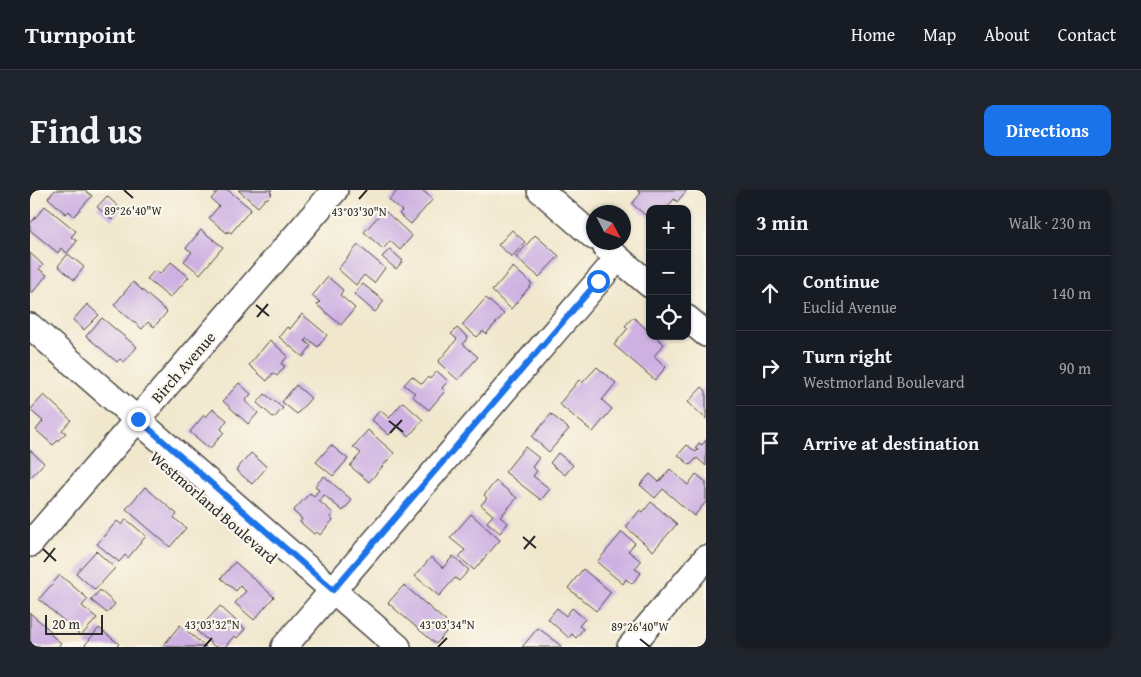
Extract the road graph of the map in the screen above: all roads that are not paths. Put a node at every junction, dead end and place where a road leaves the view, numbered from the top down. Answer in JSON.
{"nodes":[{"id":1,"x":335,"y":190,"type":"edge"},
{"id":2,"x":540,"y":190,"type":"edge"},
{"id":3,"x":586,"y":230,"type":"edge"},
{"id":4,"x":609,"y":250,"type":"edge"},
{"id":5,"x":646,"y":282,"type":"edge"},
{"id":6,"x":691,"y":321,"type":"edge"},
{"id":7,"x":30,"y":326,"type":"edge"},
{"id":8,"x":706,"y":334,"type":"edge"},
{"id":9,"x":30,"y":347,"type":"edge"},
{"id":10,"x":132,"y":425,"type":"junction"},
{"id":11,"x":30,"y":544,"type":"edge"},
{"id":12,"x":706,"y":558,"type":"edge"},
{"id":13,"x":328,"y":596,"type":"junction"},
{"id":14,"x":284,"y":647,"type":"edge"},
{"id":15,"x":375,"y":647,"type":"edge"},
{"id":16,"x":398,"y":647,"type":"edge"},
{"id":17,"x":630,"y":647,"type":"edge"}],
"edges":[{"from":1,"to":10,"type":"street","name":"Birch Avenue"},
{"from":2,"to":3,"type":"street"},
{"from":4,"to":5,"type":"street"},
{"from":4,"to":13,"type":"street"},
{"from":6,"to":8,"type":"street"},
{"from":7,"to":10,"type":"street","name":"Westmorland Boulevard"},
{"from":9,"to":10,"type":"street","name":"Westmorland Boulevard"},
{"from":10,"to":11,"type":"street","name":"Birch Avenue"},
{"from":10,"to":13,"type":"street","name":"Westmorland Boulevard"},
{"from":12,"to":17,"type":"street"},
{"from":13,"to":14,"type":"street"},
{"from":13,"to":15,"type":"street","name":"Westmorland Boulevard"},
{"from":13,"to":16,"type":"street","name":"Westmorland Boulevard"}]}
